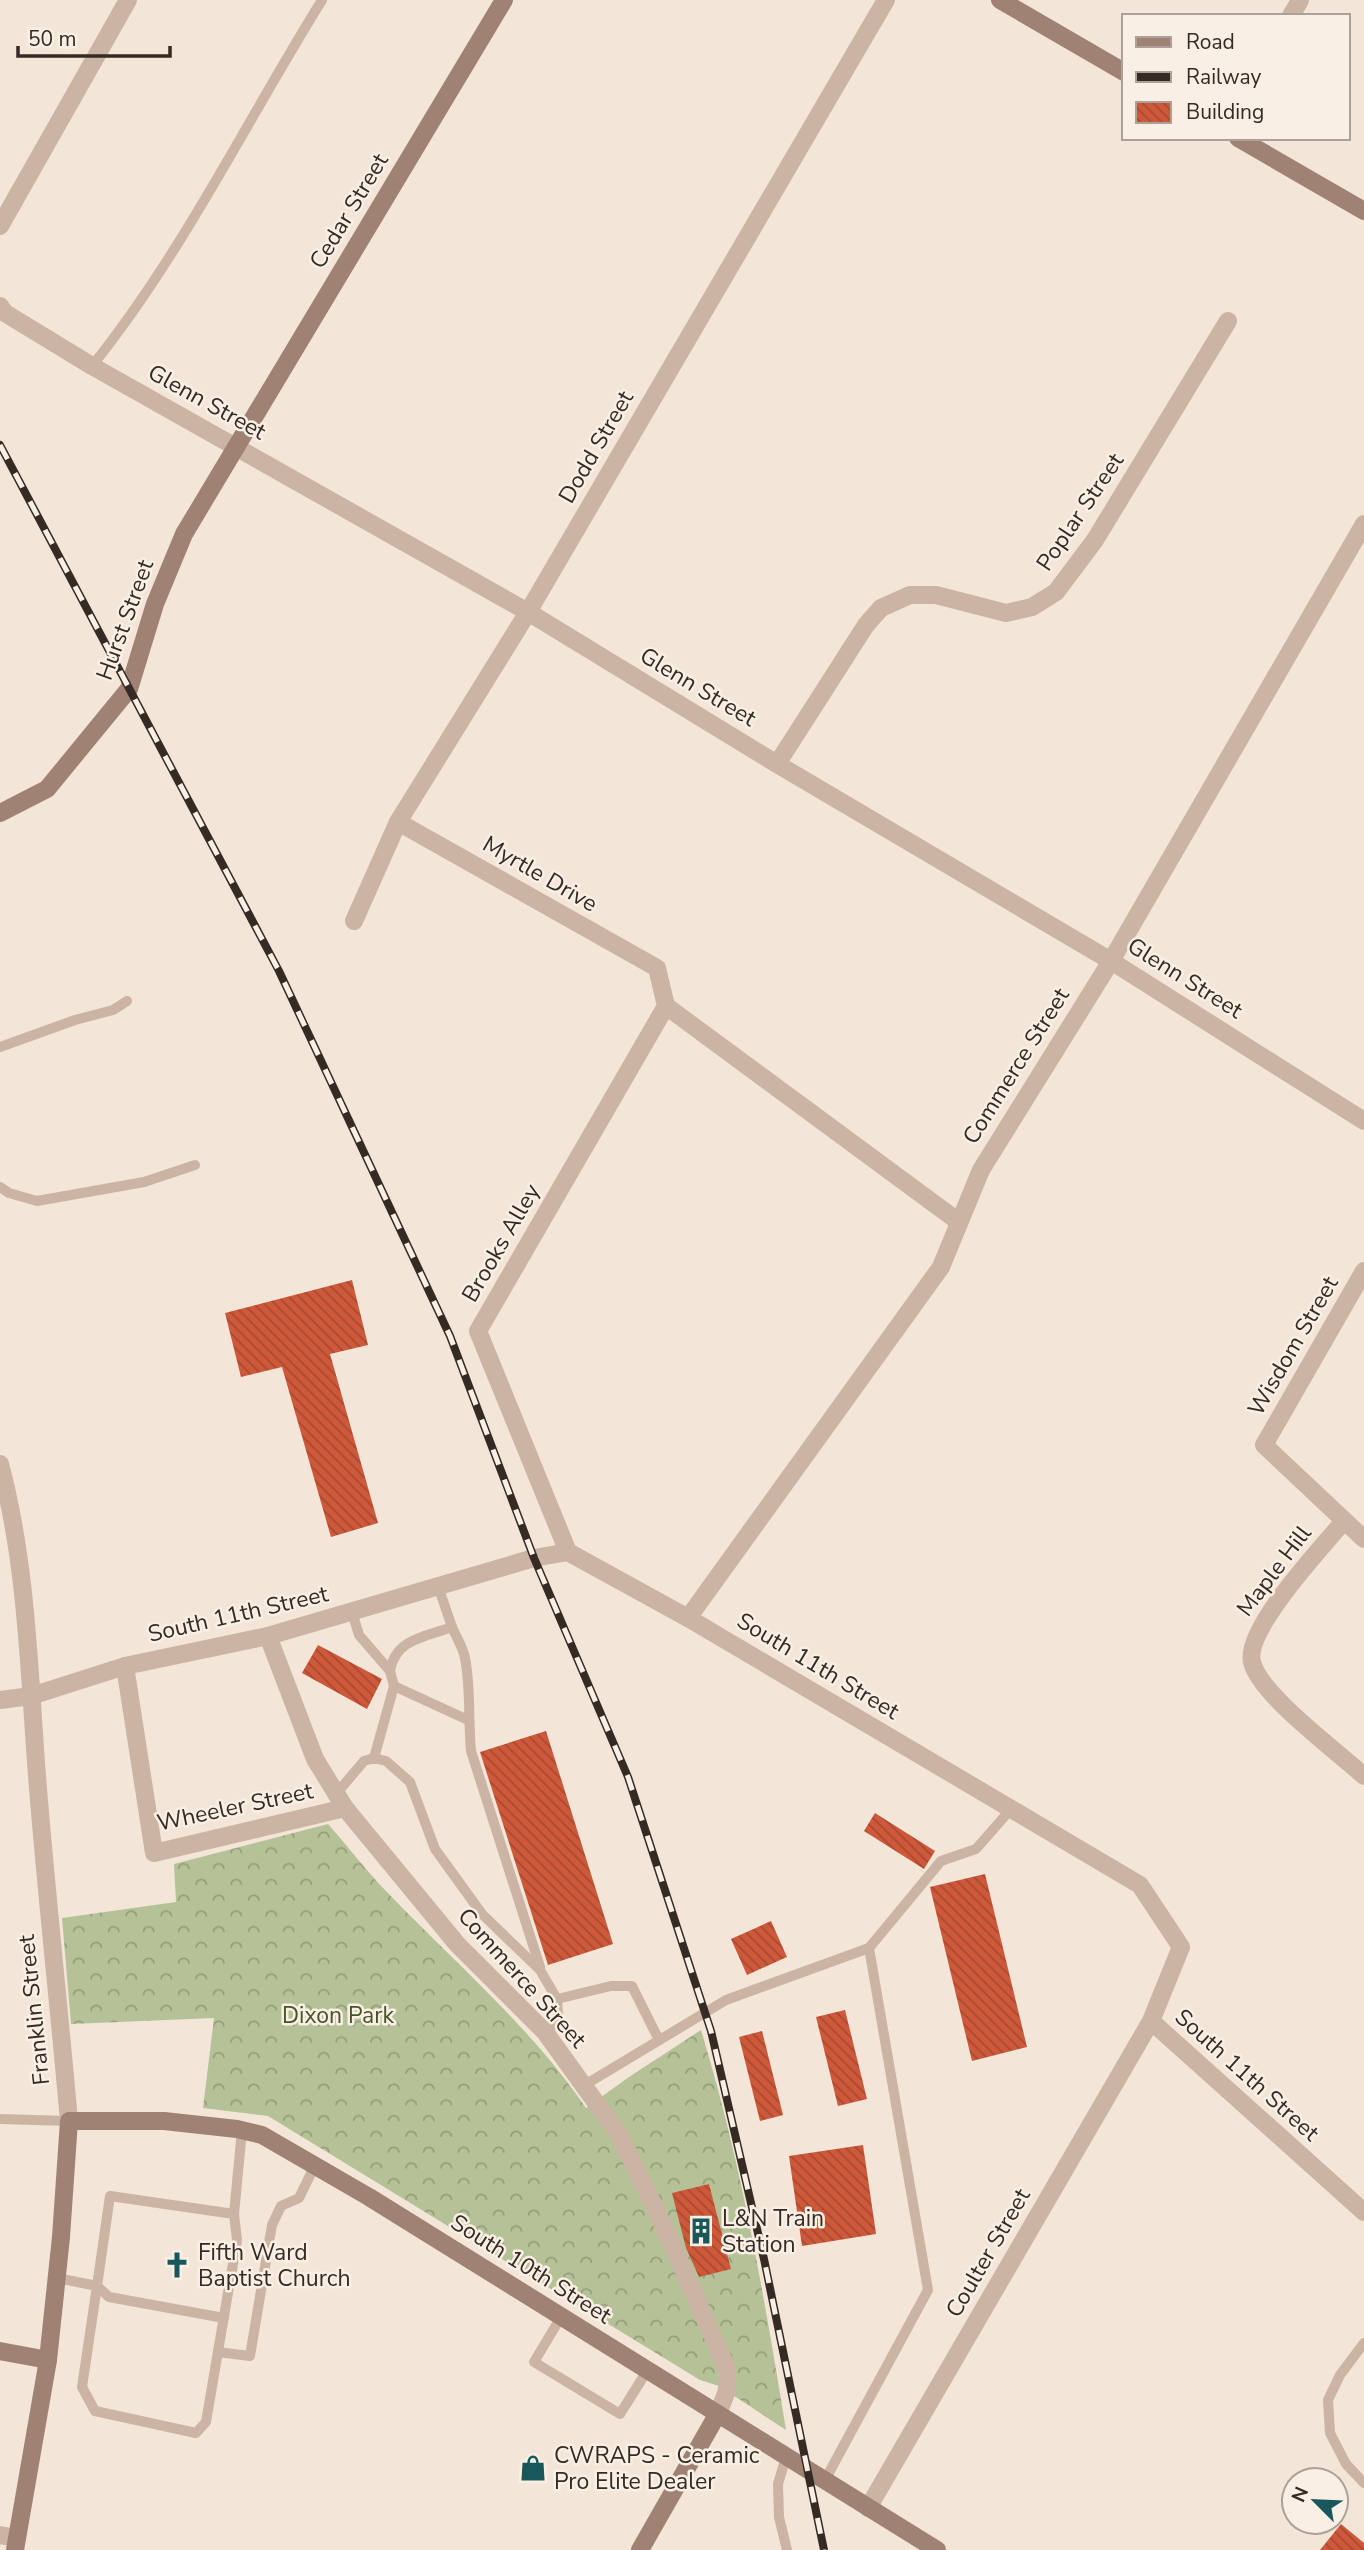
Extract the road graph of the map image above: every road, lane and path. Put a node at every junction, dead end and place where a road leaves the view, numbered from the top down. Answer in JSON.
{"nodes":[{"id":1,"x":128,"y":0,"type":"edge"},
{"id":2,"x":322,"y":0,"type":"edge"},
{"id":3,"x":504,"y":0,"type":"edge"},
{"id":4,"x":886,"y":0,"type":"edge"},
{"id":5,"x":1000,"y":0,"type":"edge"},
{"id":6,"x":1122,"y":71,"type":"edge"},
{"id":7,"x":1241,"y":140,"type":"edge"},
{"id":8,"x":1364,"y":211,"type":"edge"},
{"id":9,"x":0,"y":226,"type":"edge"},
{"id":10,"x":0,"y":306,"type":"edge"},
{"id":11,"x":1228,"y":321,"type":"dead end"},
{"id":12,"x":92,"y":366,"type":"junction"},
{"id":13,"x":236,"y":446,"type":"junction"},
{"id":14,"x":1364,"y":524,"type":"edge"},
{"id":15,"x":528,"y":612,"type":"junction"},
{"id":16,"x":777,"y":764,"type":"junction"},
{"id":17,"x":0,"y":813,"type":"edge"},
{"id":18,"x":398,"y":822,"type":"junction"},
{"id":19,"x":354,"y":921,"type":"dead end"},
{"id":20,"x":1111,"y":961,"type":"junction"},
{"id":21,"x":127,"y":1001,"type":"dead end"},
{"id":22,"x":666,"y":1006,"type":"junction"},
{"id":23,"x":0,"y":1047,"type":"edge"},
{"id":24,"x":1364,"y":1121,"type":"edge"},
{"id":25,"x":195,"y":1165,"type":"dead end"},
{"id":26,"x":0,"y":1187,"type":"edge"},
{"id":27,"x":959,"y":1222,"type":"junction"},
{"id":28,"x":1364,"y":1271,"type":"edge"},
{"id":29,"x":0,"y":1464,"type":"edge"},
{"id":30,"x":1344,"y":1521,"type":"junction"},
{"id":31,"x":1364,"y":1539,"type":"edge"},
{"id":32,"x":568,"y":1552,"type":"junction"},
{"id":33,"x":438,"y":1586,"type":"junction"},
{"id":34,"x":352,"y":1612,"type":"junction"},
{"id":35,"x":688,"y":1618,"type":"junction"},
{"id":36,"x":452,"y":1627,"type":"junction"},
{"id":37,"x":268,"y":1636,"type":"junction"},
{"id":38,"x":125,"y":1666,"type":"junction"},
{"id":39,"x":390,"y":1671,"type":"junction"},
{"id":40,"x":394,"y":1686,"type":"junction"},
{"id":41,"x":31,"y":1696,"type":"junction"},
{"id":42,"x":0,"y":1700,"type":"edge"},
{"id":43,"x":468,"y":1720,"type":"junction"},
{"id":44,"x":374,"y":1758,"type":"junction"},
{"id":45,"x":1364,"y":1776,"type":"edge"},
{"id":46,"x":340,"y":1801,"type":"junction"},
{"id":47,"x":1011,"y":1809,"type":"junction"},
{"id":48,"x":869,"y":1948,"type":"junction"},
{"id":49,"x":540,"y":1970,"type":"junction"},
{"id":50,"x":557,"y":1999,"type":"junction"},
{"id":51,"x":1151,"y":2021,"type":"junction"},
{"id":52,"x":545,"y":2032,"type":"junction"},
{"id":53,"x":659,"y":2040,"type":"junction"},
{"id":54,"x":583,"y":2086,"type":"junction"},
{"id":55,"x":0,"y":2119,"type":"edge"},
{"id":56,"x":69,"y":2121,"type":"junction"},
{"id":57,"x":242,"y":2130,"type":"junction"},
{"id":58,"x":315,"y":2165,"type":"junction"},
{"id":59,"x":1364,"y":2212,"type":"edge"},
{"id":60,"x":234,"y":2214,"type":"junction"},
{"id":61,"x":57,"y":2278,"type":"junction"},
{"id":62,"x":97,"y":2287,"type":"junction"},
{"id":63,"x":561,"y":2317,"type":"junction"},
{"id":64,"x":224,"y":2318,"type":"junction"},
{"id":65,"x":1364,"y":2343,"type":"edge"},
{"id":66,"x":0,"y":2351,"type":"edge"},
{"id":67,"x":218,"y":2352,"type":"junction"},
{"id":68,"x":48,"y":2360,"type":"junction"},
{"id":69,"x":647,"y":2371,"type":"junction"},
{"id":70,"x":717,"y":2415,"type":"junction"},
{"id":71,"x":786,"y":2457,"type":"junction"},
{"id":72,"x":825,"y":2480,"type":"junction"},
{"id":73,"x":1364,"y":2483,"type":"edge"},
{"id":74,"x":868,"y":2508,"type":"junction"},
{"id":75,"x":10,"y":2541,"type":"edge"},
{"id":76,"x":640,"y":2550,"type":"edge"},
{"id":77,"x":787,"y":2550,"type":"edge"},
{"id":78,"x":937,"y":2550,"type":"edge"}],
"edges":[{"from":1,"to":9,"type":"street"},
{"from":2,"to":12,"type":"lane"},
{"from":3,"to":13,"type":"street","name":"Cedar Street"},
{"from":4,"to":15,"type":"street","name":"Dodd Street"},
{"from":5,"to":6,"type":"street"},
{"from":7,"to":8,"type":"street"},
{"from":10,"to":12,"type":"street","name":"Glenn Street"},
{"from":11,"to":16,"type":"street","name":"Poplar Street"},
{"from":12,"to":13,"type":"street","name":"Glenn Street"},
{"from":13,"to":15,"type":"street","name":"Glenn Street"},
{"from":13,"to":17,"type":"street","name":"Hurst Street"},
{"from":14,"to":20,"type":"street","name":"Commerce Street"},
{"from":15,"to":16,"type":"street","name":"Glenn Street"},
{"from":15,"to":18,"type":"street","name":"Dodd Street"},
{"from":16,"to":20,"type":"street","name":"Glenn Street"},
{"from":18,"to":19,"type":"street","name":"Dodd Street"},
{"from":18,"to":22,"type":"street","name":"Myrtle Drive"},
{"from":20,"to":24,"type":"street","name":"Glenn Street"},
{"from":20,"to":27,"type":"street","name":"Commerce Street"},
{"from":21,"to":23,"type":"lane"},
{"from":22,"to":27,"type":"street"},
{"from":22,"to":32,"type":"street","name":"Brooks Alley"},
{"from":25,"to":26,"type":"lane"},
{"from":27,"to":35,"type":"street","name":"Commerce Street"},
{"from":28,"to":30,"type":"street","name":"Wisdom Street"},
{"from":29,"to":41,"type":"street","name":"Franklin Street"},
{"from":30,"to":31,"type":"street"},
{"from":30,"to":45,"type":"street","name":"Maple Hill"},
{"from":32,"to":33,"type":"street","name":"South 11th Street"},
{"from":32,"to":35,"type":"street","name":"South 11th Street"},
{"from":33,"to":34,"type":"street","name":"South 11th Street"},
{"from":33,"to":36,"type":"lane"},
{"from":34,"to":37,"type":"street","name":"South 11th Street"},
{"from":34,"to":39,"type":"lane"},
{"from":35,"to":47,"type":"street","name":"South 11th Street"},
{"from":36,"to":39,"type":"lane"},
{"from":36,"to":43,"type":"lane"},
{"from":37,"to":38,"type":"street","name":"South 11th Street"},
{"from":37,"to":46,"type":"street","name":"Commerce Street"},
{"from":38,"to":41,"type":"street","name":"South 11th Street"},
{"from":38,"to":46,"type":"street","name":"Wheeler Street"},
{"from":39,"to":40,"type":"lane"},
{"from":40,"to":43,"type":"lane"},
{"from":40,"to":44,"type":"lane"},
{"from":41,"to":42,"type":"street","name":"South 11th Street"},
{"from":41,"to":56,"type":"street","name":"Franklin Street"},
{"from":43,"to":49,"type":"lane"},
{"from":44,"to":46,"type":"lane"},
{"from":44,"to":49,"type":"lane"},
{"from":46,"to":52,"type":"street","name":"Commerce Street"},
{"from":47,"to":48,"type":"lane"},
{"from":47,"to":51,"type":"street","name":"South 11th Street"},
{"from":48,"to":53,"type":"lane"},
{"from":48,"to":72,"type":"lane"},
{"from":49,"to":50,"type":"lane"},
{"from":50,"to":52,"type":"lane"},
{"from":50,"to":53,"type":"lane"},
{"from":51,"to":59,"type":"street","name":"South 11th Street"},
{"from":51,"to":74,"type":"street","name":"Coulter Street"},
{"from":52,"to":54,"type":"street","name":"Commerce Street"},
{"from":53,"to":54,"type":"lane"},
{"from":54,"to":70,"type":"street","name":"Commerce Street"},
{"from":55,"to":56,"type":"lane"},
{"from":56,"to":57,"type":"street","name":"South 10th Street"},
{"from":56,"to":61,"type":"street","name":"Franklin Street"},
{"from":57,"to":58,"type":"street","name":"South 10th Street"},
{"from":57,"to":60,"type":"lane"},
{"from":58,"to":63,"type":"street","name":"South 10th Street"},
{"from":58,"to":67,"type":"lane"},
{"from":60,"to":62,"type":"lane"},
{"from":60,"to":64,"type":"lane"},
{"from":61,"to":62,"type":"lane"},
{"from":61,"to":68,"type":"street","name":"Franklin Street"},
{"from":62,"to":64,"type":"lane"},
{"from":62,"to":67,"type":"lane"},
{"from":63,"to":69,"type":"street","name":"South 10th Street"},
{"from":63,"to":69,"type":"lane"},
{"from":64,"to":67,"type":"lane"},
{"from":65,"to":73,"type":"lane"},
{"from":66,"to":68,"type":"street"},
{"from":68,"to":75,"type":"street","name":"Franklin Street"},
{"from":69,"to":70,"type":"street","name":"South 10th Street"},
{"from":70,"to":71,"type":"street","name":"South 10th Street"},
{"from":70,"to":76,"type":"street","name":"Commerce Street"},
{"from":71,"to":72,"type":"street","name":"South 10th Street"},
{"from":71,"to":77,"type":"lane"},
{"from":72,"to":74,"type":"street","name":"South 10th Street"},
{"from":74,"to":78,"type":"street","name":"South 10th Street"}]}
